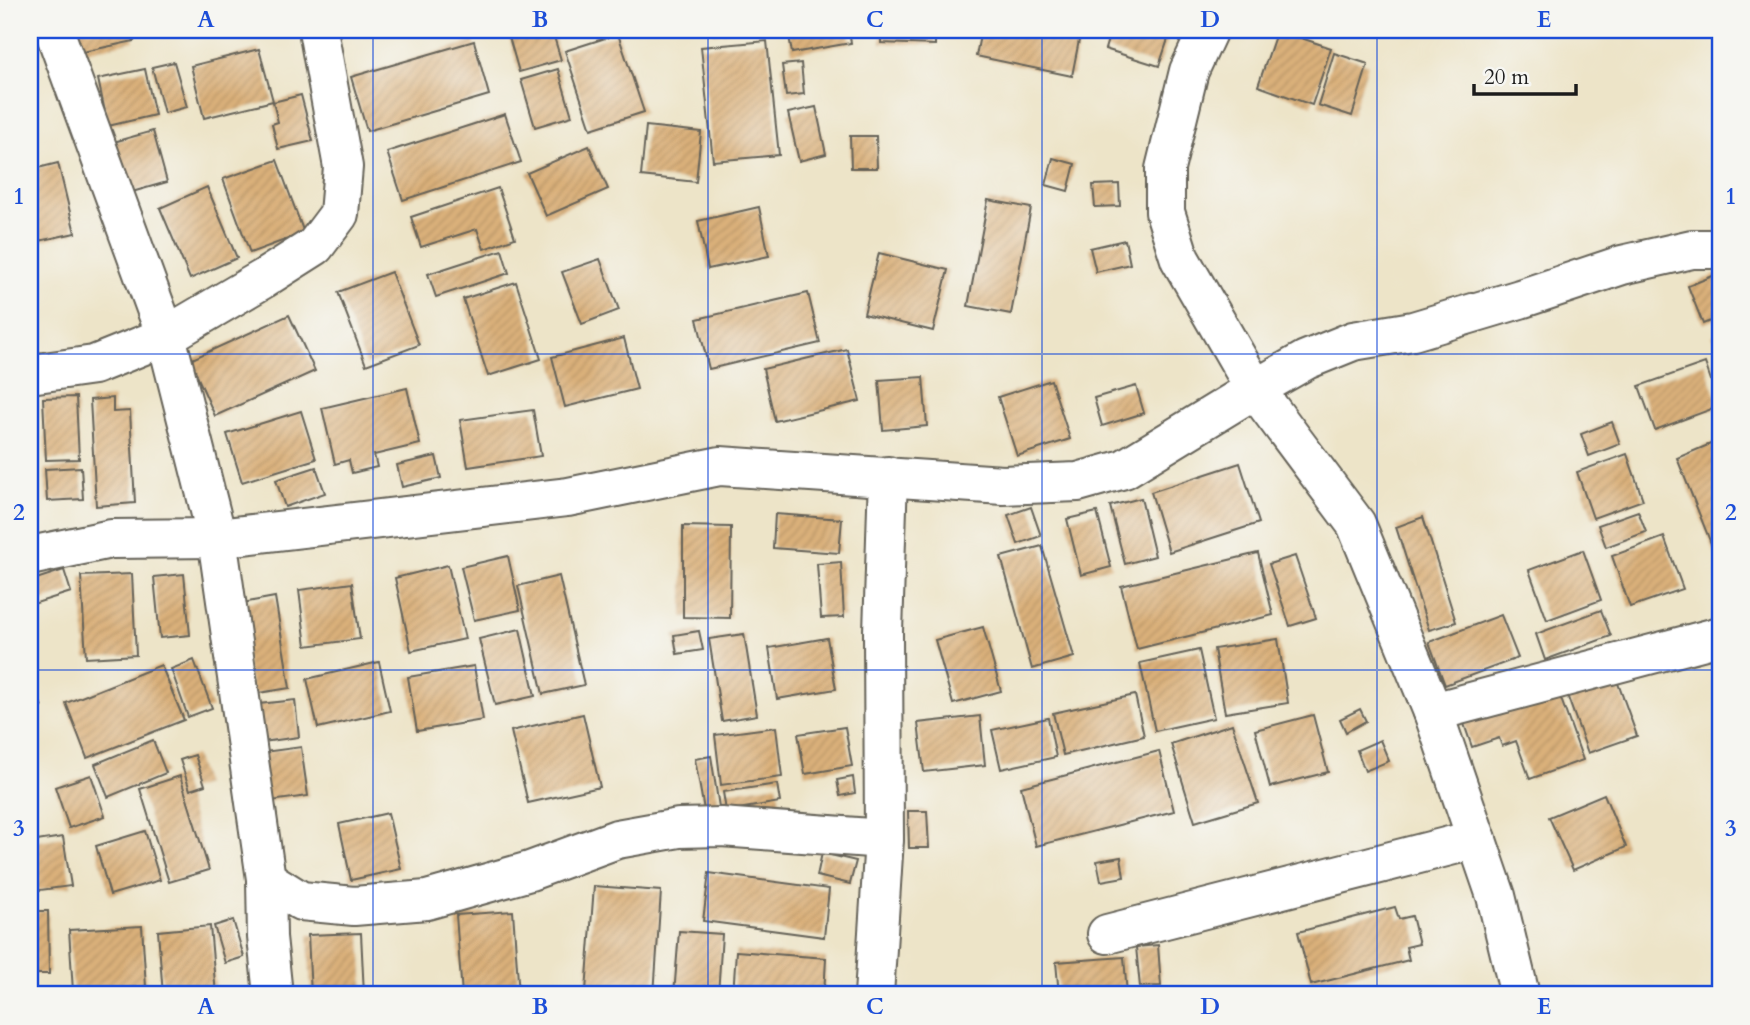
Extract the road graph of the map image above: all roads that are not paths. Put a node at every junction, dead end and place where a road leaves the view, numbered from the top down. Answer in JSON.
{"nodes":[{"id":1,"x":54,"y":30,"type":"edge"},
{"id":2,"x":1208,"y":30,"type":"edge"},
{"id":3,"x":327,"y":33,"type":"edge"},
{"id":4,"x":1720,"y":249,"type":"edge"},
{"id":5,"x":166,"y":336,"type":"junction"},
{"id":6,"x":30,"y":374,"type":"edge"},
{"id":7,"x":1255,"y":389,"type":"junction"},
{"id":8,"x":888,"y":476,"type":"junction"},
{"id":9,"x":217,"y":538,"type":"junction"},
{"id":10,"x":30,"y":556,"type":"edge"},
{"id":11,"x":1720,"y":636,"type":"edge"},
{"id":12,"x":1433,"y":712,"type":"junction"},
{"id":13,"x":884,"y":839,"type":"junction"},
{"id":14,"x":1476,"y":839,"type":"junction"},
{"id":15,"x":266,"y":879,"type":"junction"},
{"id":16,"x":1107,"y":934,"type":"dead end"},
{"id":17,"x":273,"y":995,"type":"edge"},
{"id":18,"x":874,"y":995,"type":"edge"},
{"id":19,"x":1520,"y":995,"type":"edge"}],
"edges":[{"from":1,"to":5,"type":"street"},
{"from":2,"to":7,"type":"street"},
{"from":3,"to":5,"type":"street"},
{"from":4,"to":7,"type":"street"},
{"from":5,"to":6,"type":"street"},
{"from":5,"to":9,"type":"street"},
{"from":7,"to":8,"type":"street"},
{"from":7,"to":12,"type":"street"},
{"from":8,"to":9,"type":"street"},
{"from":8,"to":13,"type":"street"},
{"from":9,"to":10,"type":"street"},
{"from":9,"to":15,"type":"street"},
{"from":11,"to":12,"type":"street"},
{"from":12,"to":14,"type":"street"},
{"from":13,"to":15,"type":"street"},
{"from":13,"to":18,"type":"street"},
{"from":14,"to":16,"type":"street"},
{"from":14,"to":19,"type":"street"},
{"from":15,"to":17,"type":"street"}]}
